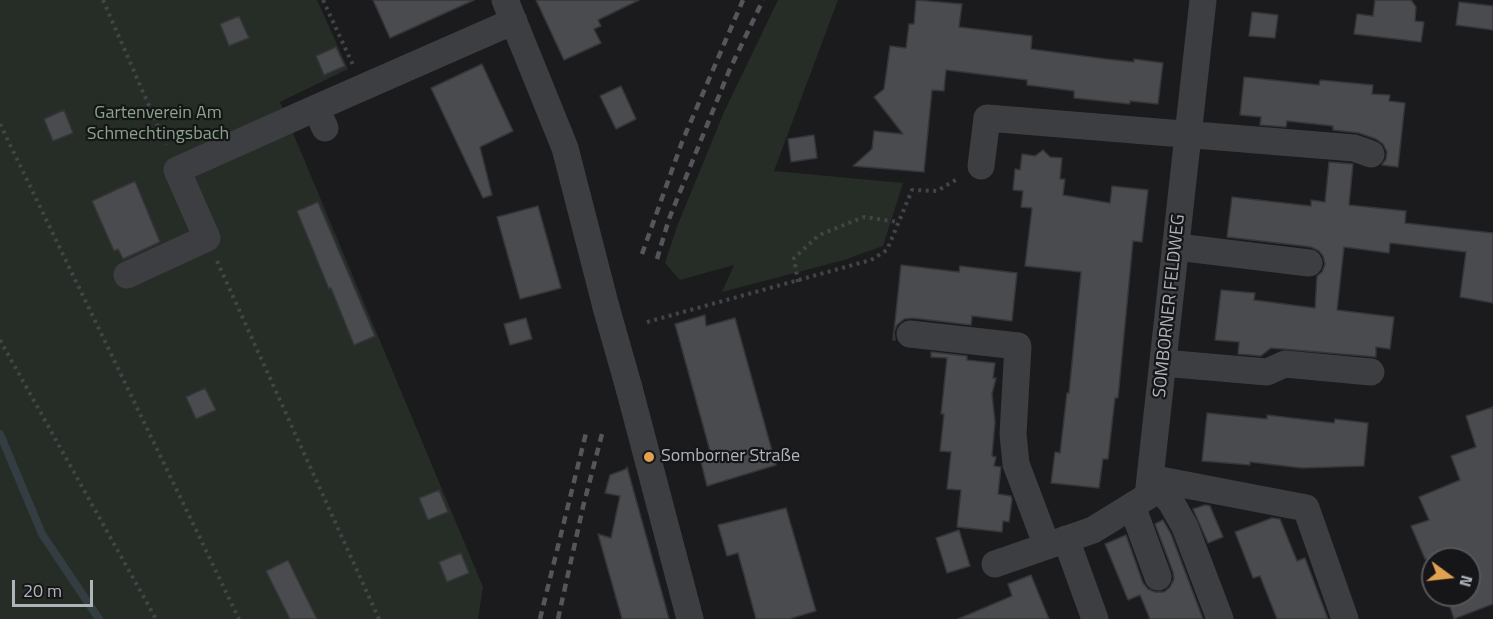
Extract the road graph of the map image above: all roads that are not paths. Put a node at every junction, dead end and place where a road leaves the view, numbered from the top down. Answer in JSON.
{"nodes":[{"id":1,"x":1203,"y":0,"type":"edge"},
{"id":2,"x":509,"y":10,"type":"edge"},
{"id":3,"x":1189,"y":134,"type":"junction"},
{"id":4,"x":1371,"y":154,"type":"dead end"},
{"id":5,"x":981,"y":166,"type":"road end"},
{"id":6,"x":1177,"y":247,"type":"junction"},
{"id":7,"x":1309,"y":264,"type":"dead end"},
{"id":8,"x":128,"y":275,"type":"dead end"},
{"id":9,"x":910,"y":334,"type":"dead end"},
{"id":10,"x":1163,"y":363,"type":"junction"},
{"id":11,"x":1371,"y":372,"type":"dead end"},
{"id":12,"x":1150,"y":478,"type":"junction"},
{"id":13,"x":1132,"y":506,"type":"junction"},
{"id":14,"x":1056,"y":542,"type":"junction"},
{"id":15,"x":995,"y":564,"type":"dead end"},
{"id":16,"x":1158,"y":577,"type":"dead end"},
{"id":17,"x":1092,"y":612,"type":"edge"},
{"id":18,"x":690,"y":619,"type":"edge"},
{"id":19,"x":1220,"y":619,"type":"edge"},
{"id":20,"x":1344,"y":619,"type":"edge"}],
"edges":[{"from":1,"to":3,"type":"street","name":"SOMBORNER FELDWEG"},
{"from":2,"to":8,"type":"street"},
{"from":2,"to":18,"type":"street","bridge":true},
{"from":3,"to":4,"type":"street"},
{"from":3,"to":5,"type":"street"},
{"from":3,"to":6,"type":"street","name":"SOMBORNER FELDWEG"},
{"from":6,"to":7,"type":"street"},
{"from":6,"to":10,"type":"street","name":"SOMBORNER FELDWEG"},
{"from":9,"to":14,"type":"street"},
{"from":10,"to":11,"type":"street"},
{"from":10,"to":12,"type":"street","name":"SOMBORNER FELDWEG"},
{"from":12,"to":13,"type":"street","name":"SOMBORNER FELDWEG"},
{"from":12,"to":19,"type":"street"},
{"from":12,"to":20,"type":"street"},
{"from":13,"to":14,"type":"street","name":"SOMBORNER FELDWEG"},
{"from":13,"to":16,"type":"street"},
{"from":14,"to":15,"type":"street","name":"SOMBORNER FELDWEG"},
{"from":14,"to":17,"type":"street"}]}
